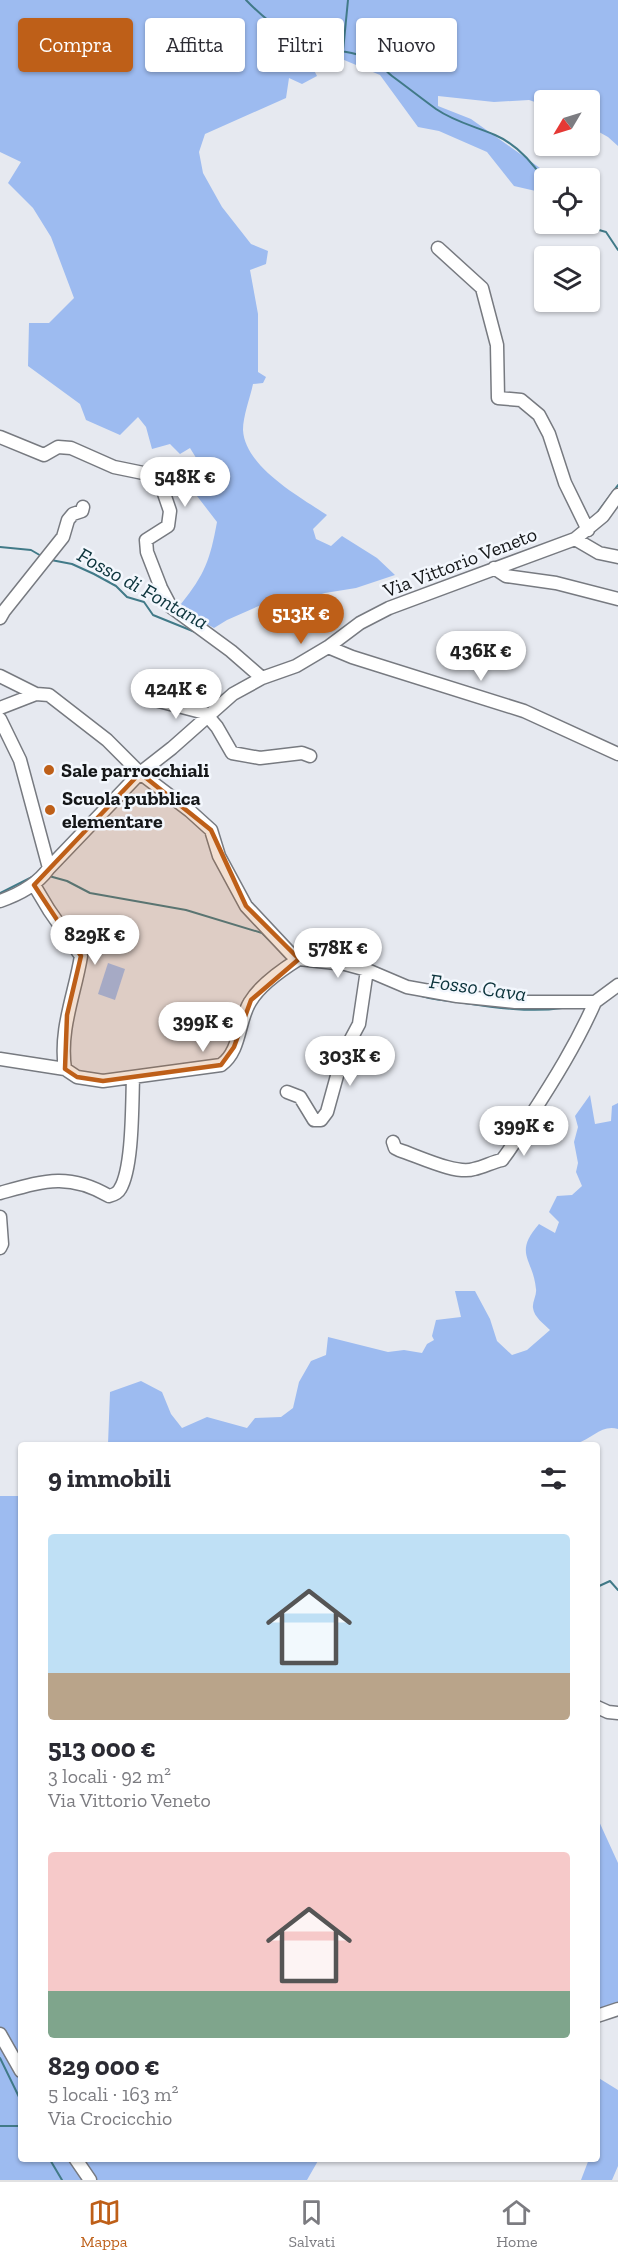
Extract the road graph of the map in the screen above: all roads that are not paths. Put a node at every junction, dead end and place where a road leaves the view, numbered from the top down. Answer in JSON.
{"nodes":[{"id":1,"x":438,"y":248,"type":"dead end"},
{"id":2,"x":0,"y":437,"type":"edge"},
{"id":3,"x":618,"y":495,"type":"edge"},
{"id":4,"x":83,"y":507,"type":"dead end"},
{"id":5,"x":588,"y":530,"type":"junction"},
{"id":6,"x":574,"y":539,"type":"junction"},
{"id":7,"x":618,"y":557,"type":"edge"},
{"id":8,"x":494,"y":568,"type":"junction"},
{"id":9,"x":618,"y":599,"type":"edge"},
{"id":10,"x":0,"y":618,"type":"edge"},
{"id":11,"x":328,"y":647,"type":"junction"},
{"id":12,"x":0,"y":676,"type":"edge"},
{"id":13,"x":262,"y":678,"type":"junction"},
{"id":14,"x":36,"y":694,"type":"junction"},
{"id":15,"x":155,"y":700,"type":"dead end"},
{"id":16,"x":0,"y":708,"type":"edge"},
{"id":17,"x":208,"y":715,"type":"junction"},
{"id":18,"x":0,"y":719,"type":"edge"},
{"id":19,"x":618,"y":754,"type":"edge"},
{"id":20,"x":310,"y":756,"type":"dead end"},
{"id":21,"x":140,"y":773,"type":"junction"},
{"id":22,"x":43,"y":876,"type":"junction"},
{"id":23,"x":0,"y":901,"type":"edge"},
{"id":24,"x":295,"y":961,"type":"junction"},
{"id":25,"x":366,"y":974,"type":"junction"},
{"id":26,"x":618,"y":985,"type":"edge"},
{"id":27,"x":594,"y":1004,"type":"junction"},
{"id":28,"x":0,"y":1059,"type":"edge"},
{"id":29,"x":65,"y":1069,"type":"junction"},
{"id":30,"x":133,"y":1078,"type":"junction"},
{"id":31,"x":287,"y":1092,"type":"dead end"},
{"id":32,"x":393,"y":1142,"type":"dead end"},
{"id":33,"x":0,"y":1193,"type":"edge"},
{"id":34,"x":0,"y":1217,"type":"edge"},
{"id":35,"x":0,"y":1248,"type":"edge"},
{"id":36,"x":600,"y":1708,"type":"edge"},
{"id":37,"x":618,"y":1713,"type":"edge"},
{"id":38,"x":618,"y":2009,"type":"edge"},
{"id":39,"x":600,"y":2015,"type":"edge"},
{"id":40,"x":0,"y":2034,"type":"edge"},
{"id":41,"x":18,"y":2066,"type":"edge"},
{"id":42,"x":78,"y":2162,"type":"edge"},
{"id":43,"x":90,"y":2180,"type":"edge"}],
"edges":[{"from":1,"to":5,"type":"street"},
{"from":2,"to":13,"type":"street"},
{"from":3,"to":5,"type":"street","name":"Via Vittorio Veneto"},
{"from":4,"to":10,"type":"street"},
{"from":5,"to":6,"type":"street","name":"Via Vittorio Veneto"},
{"from":6,"to":7,"type":"street"},
{"from":6,"to":8,"type":"street","name":"Via Vittorio Veneto"},
{"from":8,"to":9,"type":"street"},
{"from":8,"to":11,"type":"street","name":"Via Vittorio Veneto"},
{"from":11,"to":13,"type":"street","name":"Via Vittorio Veneto"},
{"from":11,"to":19,"type":"street"},
{"from":12,"to":14,"type":"street"},
{"from":13,"to":17,"type":"street","name":"Via Vittorio Veneto"},
{"from":14,"to":16,"type":"street"},
{"from":14,"to":21,"type":"street"},
{"from":15,"to":17,"type":"street"},
{"from":17,"to":20,"type":"street"},
{"from":17,"to":21,"type":"street","name":"Via Vittorio Veneto"},
{"from":18,"to":22,"type":"street"},
{"from":21,"to":22,"type":"street","name":"Via Vittorio Veneto"},
{"from":21,"to":24,"type":"street"},
{"from":22,"to":23,"type":"street"},
{"from":22,"to":29,"type":"street"},
{"from":24,"to":25,"type":"street"},
{"from":24,"to":30,"type":"street"},
{"from":25,"to":27,"type":"street"},
{"from":25,"to":31,"type":"street"},
{"from":26,"to":27,"type":"street"},
{"from":27,"to":32,"type":"street"},
{"from":28,"to":29,"type":"street"},
{"from":29,"to":30,"type":"street"},
{"from":30,"to":33,"type":"street"},
{"from":34,"to":35,"type":"street"},
{"from":36,"to":37,"type":"street"},
{"from":38,"to":39,"type":"street"},
{"from":40,"to":41,"type":"street"},
{"from":42,"to":43,"type":"street"}]}
